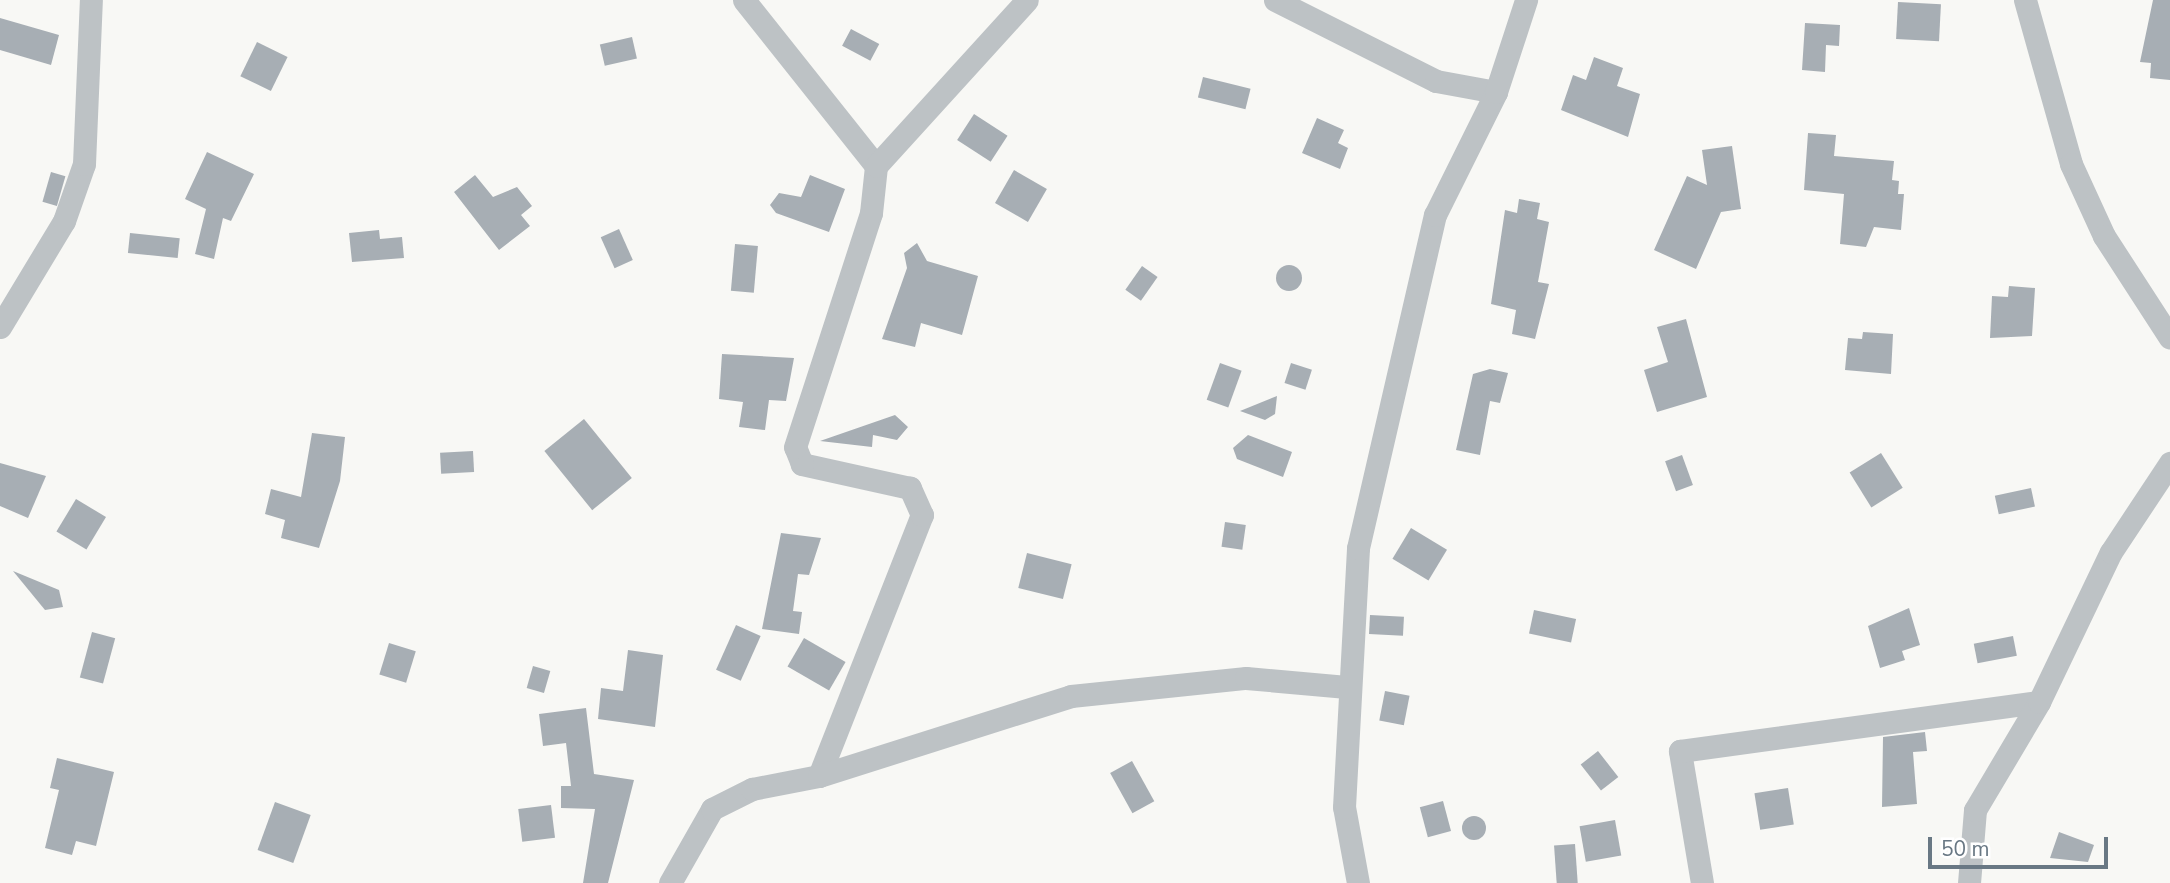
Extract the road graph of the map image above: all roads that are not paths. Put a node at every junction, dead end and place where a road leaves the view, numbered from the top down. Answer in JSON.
{"nodes":[{"id":1,"x":91,"y":0,"type":"edge"},
{"id":2,"x":744,"y":0,"type":"edge"},
{"id":3,"x":1027,"y":0,"type":"edge"},
{"id":4,"x":1275,"y":0,"type":"edge"},
{"id":5,"x":1526,"y":0,"type":"edge"},
{"id":6,"x":2025,"y":0,"type":"edge"},
{"id":7,"x":1496,"y":92,"type":"junction"},
{"id":8,"x":876,"y":166,"type":"junction"},
{"id":9,"x":0,"y":327,"type":"edge"},
{"id":10,"x":2170,"y":338,"type":"edge"},
{"id":11,"x":2170,"y":463,"type":"edge"},
{"id":12,"x":1347,"y":687,"type":"junction"},
{"id":13,"x":2039,"y":702,"type":"junction"},
{"id":14,"x":818,"y":776,"type":"junction"},
{"id":15,"x":670,"y":883,"type":"edge"},
{"id":16,"x":1358,"y":883,"type":"edge"},
{"id":17,"x":1702,"y":883,"type":"edge"},
{"id":18,"x":1969,"y":883,"type":"edge"}],
"edges":[{"from":1,"to":9,"type":"street"},
{"from":2,"to":8,"type":"street"},
{"from":3,"to":8,"type":"street"},
{"from":4,"to":7,"type":"street"},
{"from":5,"to":7,"type":"street"},
{"from":6,"to":10,"type":"street"},
{"from":7,"to":12,"type":"street"},
{"from":8,"to":14,"type":"street"},
{"from":11,"to":13,"type":"street"},
{"from":12,"to":14,"type":"street"},
{"from":12,"to":16,"type":"street"},
{"from":13,"to":17,"type":"street"},
{"from":13,"to":18,"type":"street"},
{"from":14,"to":15,"type":"street"}]}
